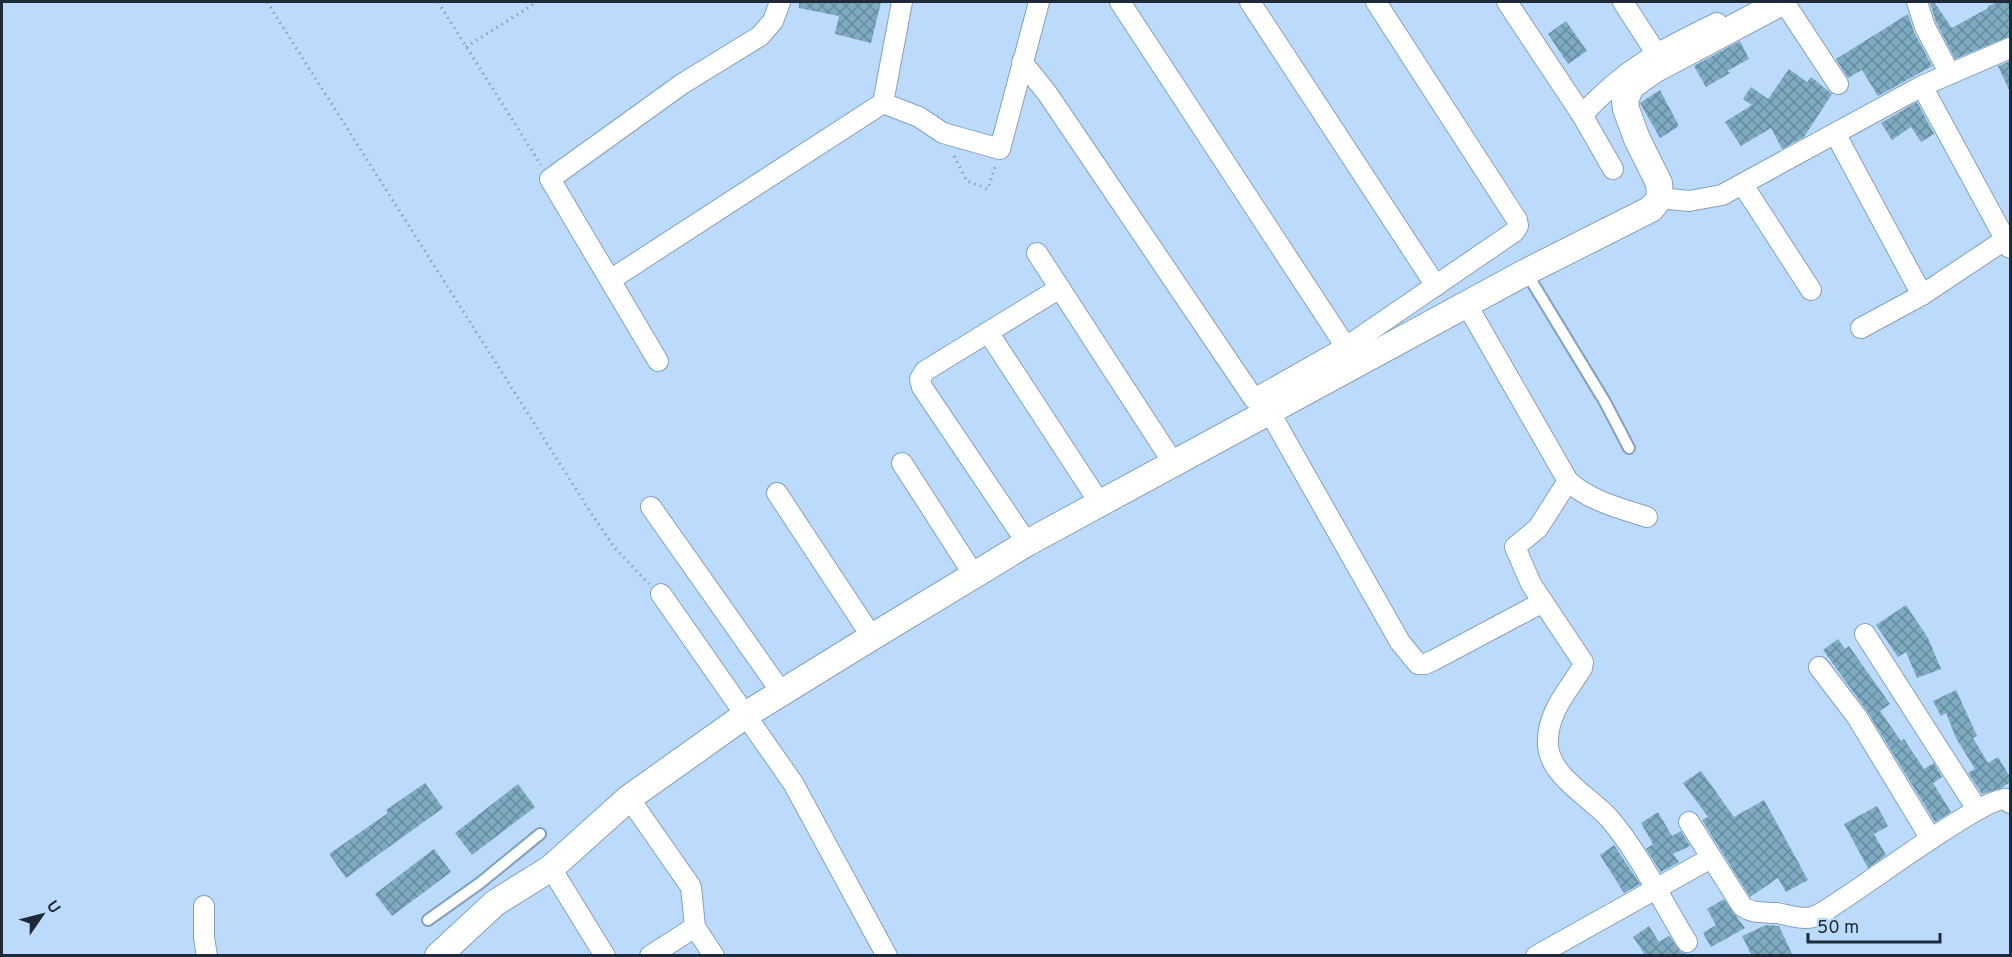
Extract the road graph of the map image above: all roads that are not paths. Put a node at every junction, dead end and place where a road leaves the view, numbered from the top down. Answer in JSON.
{"nodes":[{"id":1,"x":780,"y":2,"type":"edge"},
{"id":2,"x":902,"y":2,"type":"edge"},
{"id":3,"x":1039,"y":2,"type":"edge"},
{"id":4,"x":1120,"y":2,"type":"edge"},
{"id":5,"x":1250,"y":2,"type":"edge"},
{"id":6,"x":1376,"y":2,"type":"edge"},
{"id":7,"x":1507,"y":2,"type":"edge"},
{"id":8,"x":1623,"y":2,"type":"edge"},
{"id":9,"x":1783,"y":2,"type":"edge"},
{"id":10,"x":1917,"y":2,"type":"edge"},
{"id":11,"x":1751,"y":4,"type":"edge"},
{"id":12,"x":2010,"y":48,"type":"edge"},
{"id":13,"x":1656,"y":53,"type":"junction"},
{"id":14,"x":1022,"y":62,"type":"junction"},
{"id":15,"x":1950,"y":74,"type":"junction"},
{"id":16,"x":1838,"y":84,"type":"dead end"},
{"id":17,"x":1922,"y":86,"type":"junction"},
{"id":18,"x":883,"y":104,"type":"junction"},
{"id":19,"x":1582,"y":115,"type":"junction"},
{"id":20,"x":1836,"y":135,"type":"junction"},
{"id":21,"x":1613,"y":169,"type":"dead end"},
{"id":22,"x":1743,"y":185,"type":"junction"},
{"id":23,"x":1660,"y":198,"type":"junction"},
{"id":24,"x":2008,"y":243,"type":"edge"},
{"id":25,"x":1037,"y":254,"type":"dead end"},
{"id":26,"x":1526,"y":272,"type":"junction"},
{"id":27,"x":610,"y":280,"type":"junction"},
{"id":28,"x":1436,"y":286,"type":"junction"},
{"id":29,"x":1060,"y":288,"type":"junction"},
{"id":30,"x":1811,"y":290,"type":"dead end"},
{"id":31,"x":1922,"y":295,"type":"junction"},
{"id":32,"x":1467,"y":305,"type":"junction"},
{"id":33,"x":1861,"y":328,"type":"dead end"},
{"id":34,"x":988,"y":332,"type":"junction"},
{"id":35,"x":1347,"y":347,"type":"junction"},
{"id":36,"x":658,"y":361,"type":"dead end"},
{"id":37,"x":1269,"y":411,"type":"junction"},
{"id":38,"x":1629,"y":448,"type":"dead end"},
{"id":39,"x":902,"y":463,"type":"dead end"},
{"id":40,"x":1174,"y":464,"type":"junction"},
{"id":41,"x":1568,"y":481,"type":"junction"},
{"id":42,"x":777,"y":493,"type":"dead end"},
{"id":43,"x":1101,"y":505,"type":"junction"},
{"id":44,"x":651,"y":507,"type":"dead end"},
{"id":45,"x":1647,"y":517,"type":"dead end"},
{"id":46,"x":1027,"y":543,"type":"junction"},
{"id":47,"x":974,"y":575,"type":"junction"},
{"id":48,"x":661,"y":594,"type":"road end"},
{"id":49,"x":1543,"y":603,"type":"junction"},
{"id":50,"x":1865,"y":634,"type":"dead end"},
{"id":51,"x":872,"y":637,"type":"junction"},
{"id":52,"x":1819,"y":667,"type":"dead end"},
{"id":53,"x":782,"y":693,"type":"junction"},
{"id":54,"x":747,"y":714,"type":"junction"},
{"id":55,"x":629,"y":798,"type":"junction"},
{"id":56,"x":2009,"y":798,"type":"edge"},
{"id":57,"x":1977,"y":809,"type":"junction"},
{"id":58,"x":1689,"y":822,"type":"dead end"},
{"id":59,"x":540,"y":834,"type":"dead end"},
{"id":60,"x":1931,"y":839,"type":"junction"},
{"id":61,"x":1711,"y":858,"type":"junction"},
{"id":62,"x":550,"y":868,"type":"junction"},
{"id":63,"x":1654,"y":889,"type":"junction"},
{"id":64,"x":487,"y":893,"type":"junction"},
{"id":65,"x":204,"y":906,"type":"dead end"},
{"id":66,"x":428,"y":920,"type":"dead end"},
{"id":67,"x":695,"y":927,"type":"junction"},
{"id":68,"x":1687,"y":942,"type":"dead end"},
{"id":69,"x":207,"y":956,"type":"edge"},
{"id":70,"x":438,"y":956,"type":"edge"},
{"id":71,"x":605,"y":956,"type":"edge"},
{"id":72,"x":650,"y":956,"type":"edge"},
{"id":73,"x":714,"y":956,"type":"edge"},
{"id":74,"x":888,"y":956,"type":"edge"},
{"id":75,"x":1536,"y":956,"type":"edge"}],
"edges":[{"from":1,"to":27,"type":"street"},
{"from":2,"to":18,"type":"street"},
{"from":3,"to":14,"type":"street"},
{"from":4,"to":35,"type":"street"},
{"from":5,"to":28,"type":"street"},
{"from":6,"to":28,"type":"street"},
{"from":7,"to":19,"type":"street"},
{"from":8,"to":13,"type":"street"},
{"from":9,"to":16,"type":"street"},
{"from":9,"to":23,"type":"street"},
{"from":10,"to":15,"type":"street"},
{"from":11,"to":13,"type":"street"},
{"from":12,"to":15,"type":"street"},
{"from":13,"to":19,"type":"street"},
{"from":14,"to":18,"type":"street"},
{"from":14,"to":35,"type":"street"},
{"from":15,"to":17,"type":"street"},
{"from":17,"to":20,"type":"street"},
{"from":17,"to":24,"type":"street"},
{"from":18,"to":27,"type":"street"},
{"from":19,"to":21,"type":"street"},
{"from":20,"to":22,"type":"street"},
{"from":20,"to":31,"type":"street"},
{"from":22,"to":23,"type":"street"},
{"from":22,"to":30,"type":"street"},
{"from":23,"to":26,"type":"street"},
{"from":24,"to":31,"type":"street"},
{"from":25,"to":29,"type":"street"},
{"from":26,"to":32,"type":"street"},
{"from":26,"to":38,"type":"lane"},
{"from":27,"to":36,"type":"street"},
{"from":28,"to":35,"type":"street"},
{"from":29,"to":34,"type":"street"},
{"from":29,"to":40,"type":"street"},
{"from":31,"to":33,"type":"street"},
{"from":32,"to":37,"type":"street"},
{"from":32,"to":41,"type":"street"},
{"from":34,"to":43,"type":"street"},
{"from":34,"to":46,"type":"street"},
{"from":37,"to":40,"type":"street"},
{"from":37,"to":49,"type":"street"},
{"from":39,"to":47,"type":"street"},
{"from":40,"to":43,"type":"street"},
{"from":41,"to":45,"type":"street"},
{"from":41,"to":49,"type":"street"},
{"from":42,"to":51,"type":"street"},
{"from":43,"to":46,"type":"street"},
{"from":44,"to":53,"type":"street"},
{"from":46,"to":47,"type":"street"},
{"from":47,"to":51,"type":"street"},
{"from":48,"to":54,"type":"street"},
{"from":49,"to":63,"type":"street"},
{"from":50,"to":57,"type":"street"},
{"from":51,"to":53,"type":"street"},
{"from":52,"to":60,"type":"street"},
{"from":53,"to":54,"type":"street"},
{"from":54,"to":55,"type":"street"},
{"from":54,"to":74,"type":"street"},
{"from":55,"to":62,"type":"street"},
{"from":55,"to":67,"type":"street"},
{"from":56,"to":57,"type":"street"},
{"from":57,"to":60,"type":"street"},
{"from":58,"to":61,"type":"street"},
{"from":59,"to":64,"type":"lane"},
{"from":60,"to":61,"type":"street"},
{"from":61,"to":63,"type":"street"},
{"from":62,"to":64,"type":"street"},
{"from":62,"to":71,"type":"street"},
{"from":63,"to":68,"type":"street"},
{"from":63,"to":75,"type":"street"},
{"from":64,"to":66,"type":"lane"},
{"from":64,"to":70,"type":"street"},
{"from":65,"to":69,"type":"street"},
{"from":67,"to":72,"type":"street"},
{"from":67,"to":73,"type":"street"}]}
